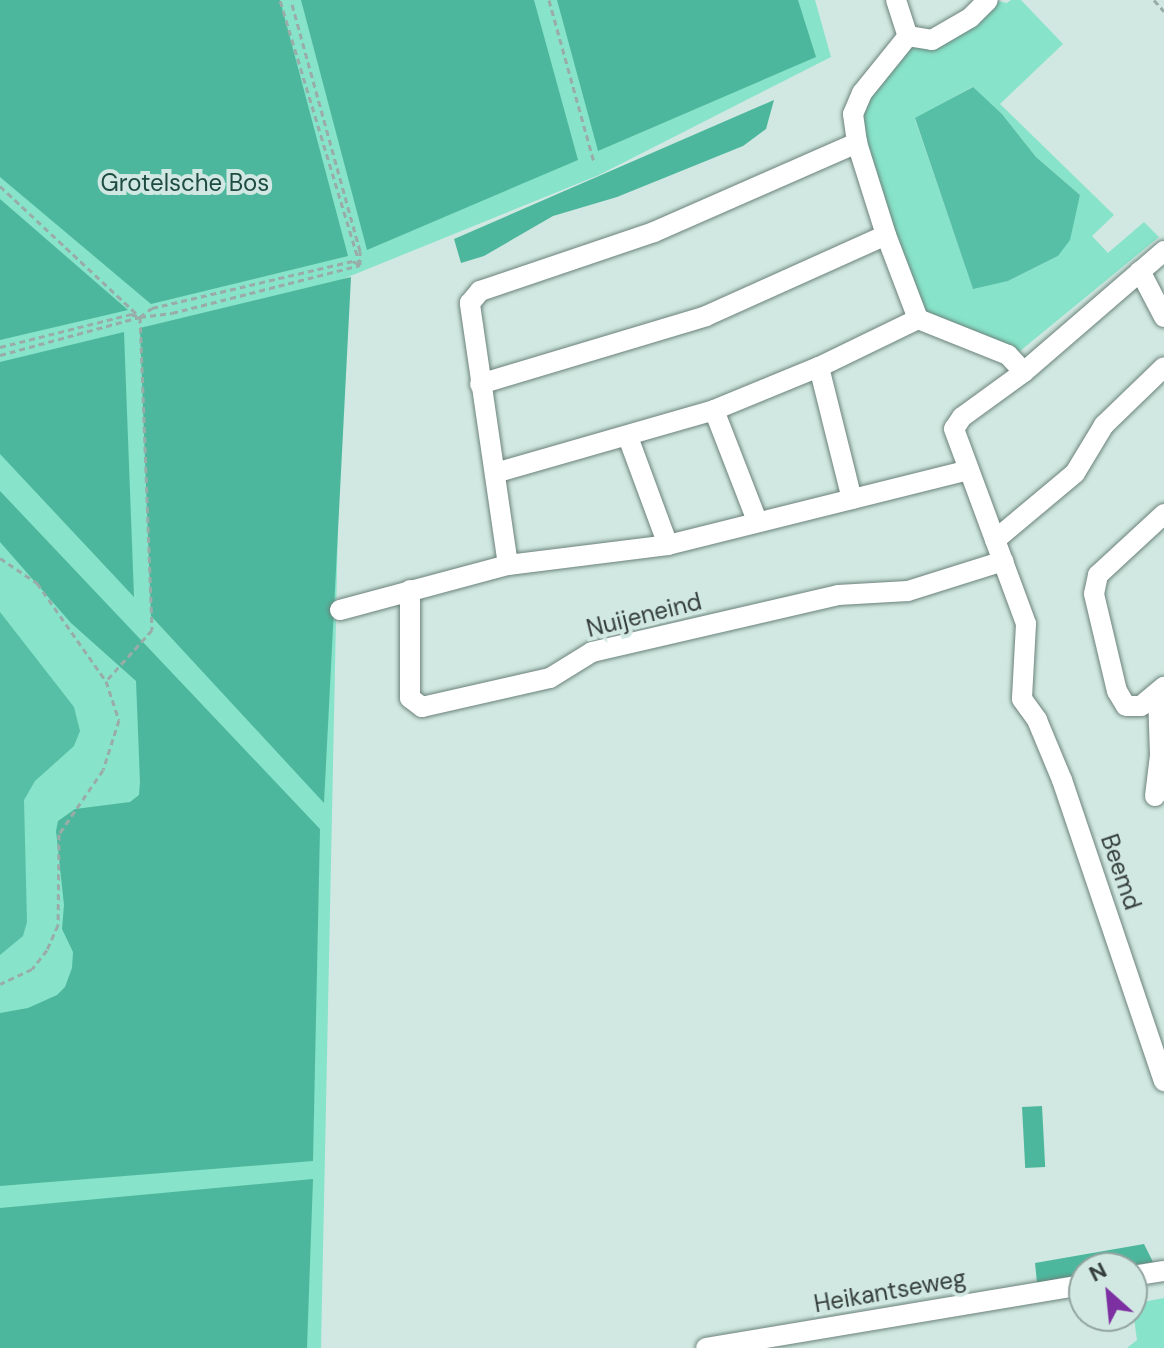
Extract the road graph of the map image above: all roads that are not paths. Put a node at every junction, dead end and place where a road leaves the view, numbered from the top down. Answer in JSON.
{"nodes":[{"id":1,"x":896,"y":0,"type":"edge"},
{"id":2,"x":988,"y":0,"type":"edge"},
{"id":3,"x":908,"y":36,"type":"junction"},
{"id":4,"x":857,"y":143,"type":"junction"},
{"id":5,"x":886,"y":235,"type":"junction"},
{"id":6,"x":1164,"y":251,"type":"edge"},
{"id":7,"x":1140,"y":271,"type":"junction"},
{"id":8,"x":1164,"y":317,"type":"edge"},
{"id":9,"x":918,"y":319,"type":"junction"},
{"id":10,"x":819,"y":367,"type":"junction"},
{"id":11,"x":1164,"y":367,"type":"edge"},
{"id":12,"x":1024,"y":372,"type":"junction"},
{"id":13,"x":480,"y":384,"type":"junction"},
{"id":14,"x":714,"y":410,"type":"junction"},
{"id":15,"x":628,"y":437,"type":"junction"},
{"id":16,"x":969,"y":470,"type":"junction"},
{"id":17,"x":495,"y":473,"type":"junction"},
{"id":18,"x":852,"y":499,"type":"junction"},
{"id":19,"x":1164,"y":514,"type":"edge"},
{"id":20,"x":757,"y":521,"type":"junction"},
{"id":21,"x":995,"y":540,"type":"junction"},
{"id":22,"x":668,"y":545,"type":"junction"},
{"id":23,"x":1003,"y":561,"type":"junction"},
{"id":24,"x":508,"y":565,"type":"junction"},
{"id":25,"x":410,"y":590,"type":"junction"},
{"id":26,"x":340,"y":610,"type":"dead end"},
{"id":27,"x":1161,"y":691,"type":"edge"},
{"id":28,"x":1162,"y":759,"type":"edge"},
{"id":29,"x":1155,"y":796,"type":"dead end"},
{"id":30,"x":1164,"y":1081,"type":"edge"},
{"id":31,"x":1068,"y":1288,"type":"edge"},
{"id":32,"x":706,"y":1348,"type":"edge"}],
"edges":[{"from":1,"to":3,"type":"street"},
{"from":2,"to":3,"type":"street"},
{"from":3,"to":4,"type":"street"},
{"from":4,"to":5,"type":"street"},
{"from":4,"to":13,"type":"street"},
{"from":5,"to":9,"type":"street"},
{"from":5,"to":13,"type":"street"},
{"from":6,"to":7,"type":"street"},
{"from":7,"to":8,"type":"street"},
{"from":7,"to":12,"type":"street"},
{"from":9,"to":10,"type":"street"},
{"from":9,"to":12,"type":"street"},
{"from":10,"to":14,"type":"street"},
{"from":10,"to":18,"type":"street"},
{"from":11,"to":21,"type":"street"},
{"from":12,"to":16,"type":"street"},
{"from":13,"to":17,"type":"street"},
{"from":14,"to":15,"type":"street"},
{"from":14,"to":20,"type":"street"},
{"from":15,"to":17,"type":"street"},
{"from":15,"to":22,"type":"street"},
{"from":16,"to":18,"type":"street"},
{"from":16,"to":21,"type":"street"},
{"from":17,"to":24,"type":"street"},
{"from":18,"to":20,"type":"street"},
{"from":19,"to":27,"type":"street"},
{"from":20,"to":22,"type":"street"},
{"from":21,"to":23,"type":"street"},
{"from":22,"to":24,"type":"street"},
{"from":23,"to":25,"type":"street","name":"Nuijeneind"},
{"from":23,"to":30,"type":"street","name":"Beemd"},
{"from":24,"to":25,"type":"street"},
{"from":25,"to":26,"type":"street"},
{"from":27,"to":28,"type":"street"},
{"from":28,"to":29,"type":"street"},
{"from":31,"to":32,"type":"street","name":"Heikantseweg"}]}
